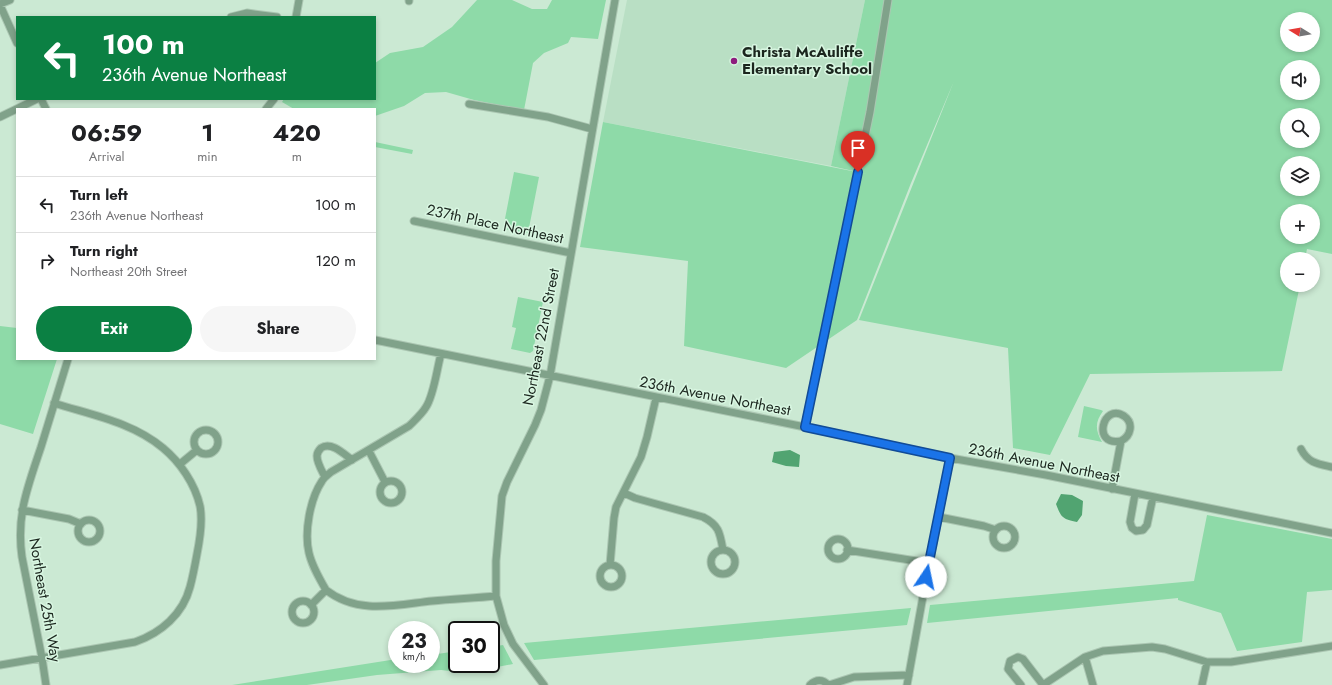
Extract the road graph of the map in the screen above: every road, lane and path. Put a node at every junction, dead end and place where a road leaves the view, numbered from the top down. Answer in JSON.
{"nodes":[{"id":1,"x":10,"y":0,"type":"edge"},
{"id":2,"x":299,"y":0,"type":"edge"},
{"id":3,"x":615,"y":0,"type":"edge"},
{"id":4,"x":888,"y":0,"type":"edge"},
{"id":5,"x":0,"y":5,"type":"edge"},
{"id":6,"x":235,"y":16,"type":"edge"},
{"id":7,"x":270,"y":16,"type":"edge"},
{"id":8,"x":296,"y":16,"type":"edge"},
{"id":9,"x":16,"y":41,"type":"edge"},
{"id":10,"x":35,"y":100,"type":"edge"},
{"id":11,"x":273,"y":100,"type":"edge"},
{"id":12,"x":469,"y":104,"type":"dead end"},
{"id":13,"x":18,"y":108,"type":"edge"},
{"id":14,"x":267,"y":108,"type":"edge"},
{"id":15,"x":16,"y":109,"type":"edge"},
{"id":16,"x":0,"y":117,"type":"edge"},
{"id":17,"x":592,"y":129,"type":"junction"},
{"id":18,"x":414,"y":221,"type":"dead end"},
{"id":19,"x":571,"y":253,"type":"junction"},
{"id":20,"x":376,"y":340,"type":"edge"},
{"id":21,"x":441,"y":354,"type":"junction"},
{"id":22,"x":68,"y":360,"type":"edge"},
{"id":23,"x":550,"y":376,"type":"junction"},
{"id":24,"x":656,"y":398,"type":"junction"},
{"id":25,"x":54,"y":403,"type":"junction"},
{"id":26,"x":805,"y":427,"type":"junction"},
{"id":27,"x":1121,"y":441,"type":"dead end"},
{"id":28,"x":1301,"y":449,"type":"dead end"},
{"id":29,"x":197,"y":450,"type":"dead end"},
{"id":30,"x":369,"y":450,"type":"junction"},
{"id":31,"x":950,"y":458,"type":"junction"},
{"id":32,"x":352,"y":460,"type":"junction"},
{"id":33,"x":180,"y":464,"type":"junction"},
{"id":34,"x":1332,"y":466,"type":"edge"},
{"id":35,"x":323,"y":478,"type":"junction"},
{"id":36,"x":386,"y":482,"type":"dead end"},
{"id":37,"x":1112,"y":489,"type":"junction"},
{"id":38,"x":624,"y":492,"type":"junction"},
{"id":39,"x":1135,"y":494,"type":"junction"},
{"id":40,"x":1153,"y":497,"type":"junction"},
{"id":41,"x":22,"y":510,"type":"junction"},
{"id":42,"x":938,"y":517,"type":"junction"},
{"id":43,"x":81,"y":524,"type":"dead end"},
{"id":44,"x":996,"y":530,"type":"dead end"},
{"id":45,"x":1332,"y":533,"type":"edge"},
{"id":46,"x":722,"y":550,"type":"dead end"},
{"id":47,"x":847,"y":550,"type":"dead end"},
{"id":48,"x":929,"y":563,"type":"junction"},
{"id":49,"x":610,"y":565,"type":"dead end"},
{"id":50,"x":326,"y":590,"type":"junction"},
{"id":51,"x":496,"y":596,"type":"junction"},
{"id":52,"x":311,"y":605,"type":"dead end"},
{"id":53,"x":1332,"y":646,"type":"edge"},
{"id":54,"x":1085,"y":657,"type":"junction"},
{"id":55,"x":42,"y":658,"type":"junction"},
{"id":56,"x":1207,"y":662,"type":"junction"},
{"id":57,"x":0,"y":665,"type":"edge"},
{"id":58,"x":909,"y":675,"type":"junction"},
{"id":59,"x":46,"y":685,"type":"edge"},
{"id":60,"x":544,"y":685,"type":"edge"},
{"id":61,"x":810,"y":685,"type":"edge"},
{"id":62,"x":829,"y":685,"type":"edge"},
{"id":63,"x":907,"y":685,"type":"edge"},
{"id":64,"x":1021,"y":685,"type":"edge"},
{"id":65,"x":1043,"y":685,"type":"edge"},
{"id":66,"x":1093,"y":685,"type":"edge"},
{"id":67,"x":1202,"y":685,"type":"edge"}],
"edges":[{"from":1,"to":5,"type":"street"},
{"from":2,"to":8,"type":"street"},
{"from":3,"to":17,"type":"street","name":"Northeast 22nd Street"},
{"from":4,"to":26,"type":"street"},
{"from":5,"to":9,"type":"street"},
{"from":6,"to":7,"type":"street"},
{"from":10,"to":13,"type":"street"},
{"from":11,"to":14,"type":"street"},
{"from":12,"to":17,"type":"street"},
{"from":15,"to":16,"type":"street"},
{"from":17,"to":19,"type":"street","name":"Northeast 22nd Street"},
{"from":18,"to":19,"type":"street","name":"237th Place Northeast"},
{"from":19,"to":23,"type":"street","name":"Northeast 22nd Street"},
{"from":20,"to":21,"type":"street","name":"236th Avenue Northeast"},
{"from":21,"to":23,"type":"street","name":"236th Avenue Northeast"},
{"from":21,"to":30,"type":"street"},
{"from":22,"to":25,"type":"street","name":"Northeast 25th Way"},
{"from":23,"to":24,"type":"street","name":"236th Avenue Northeast"},
{"from":23,"to":51,"type":"street","name":"Northeast 22nd Street"},
{"from":24,"to":26,"type":"street","name":"236th Avenue Northeast"},
{"from":24,"to":38,"type":"street"},
{"from":25,"to":33,"type":"street"},
{"from":25,"to":41,"type":"street","name":"Northeast 25th Way"},
{"from":26,"to":31,"type":"street","name":"236th Avenue Northeast"},
{"from":27,"to":37,"type":"street"},
{"from":28,"to":34,"type":"street"},
{"from":29,"to":33,"type":"street"},
{"from":30,"to":32,"type":"street"},
{"from":30,"to":36,"type":"street"},
{"from":31,"to":37,"type":"street","name":"236th Avenue Northeast"},
{"from":31,"to":42,"type":"street"},
{"from":32,"to":35,"type":"street"},
{"from":32,"to":35,"type":"street"},
{"from":33,"to":55,"type":"street"},
{"from":35,"to":50,"type":"street"},
{"from":37,"to":39,"type":"street","name":"236th Avenue Northeast"},
{"from":38,"to":46,"type":"street"},
{"from":38,"to":49,"type":"street"},
{"from":39,"to":40,"type":"street","name":"236th Avenue Northeast"},
{"from":39,"to":40,"type":"street"},
{"from":40,"to":45,"type":"street","name":"236th Avenue Northeast"},
{"from":41,"to":43,"type":"street"},
{"from":41,"to":55,"type":"street","name":"Northeast 25th Way"},
{"from":42,"to":44,"type":"street"},
{"from":42,"to":48,"type":"street"},
{"from":47,"to":48,"type":"street"},
{"from":48,"to":58,"type":"street"},
{"from":50,"to":51,"type":"street"},
{"from":50,"to":52,"type":"street"},
{"from":51,"to":60,"type":"street","name":"Northeast 22nd Street"},
{"from":53,"to":56,"type":"street"},
{"from":54,"to":56,"type":"street"},
{"from":54,"to":65,"type":"street"},
{"from":54,"to":66,"type":"street"},
{"from":55,"to":57,"type":"street"},
{"from":55,"to":59,"type":"street","name":"Northeast 25th Way"},
{"from":56,"to":67,"type":"street"},
{"from":58,"to":62,"type":"street"},
{"from":58,"to":63,"type":"street"},
{"from":61,"to":62,"type":"street"},
{"from":64,"to":65,"type":"street"}]}
